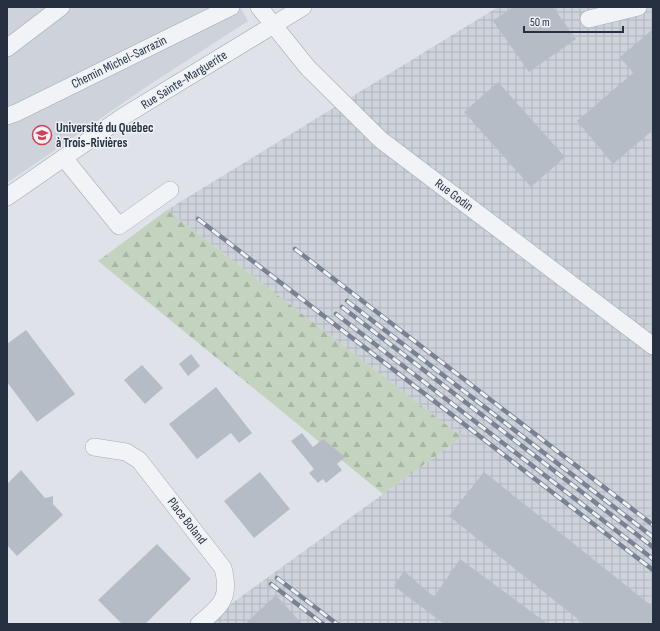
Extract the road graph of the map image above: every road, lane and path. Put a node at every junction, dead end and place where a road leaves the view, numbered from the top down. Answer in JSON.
{"nodes":[{"id":1,"x":61,"y":7,"type":"edge"},
{"id":2,"x":231,"y":7,"type":"edge"},
{"id":3,"x":259,"y":7,"type":"edge"},
{"id":4,"x":303,"y":7,"type":"edge"},
{"id":5,"x":638,"y":7,"type":"edge"},
{"id":6,"x":590,"y":19,"type":"dead end"},
{"id":7,"x":273,"y":25,"type":"junction"},
{"id":8,"x":7,"y":48,"type":"edge"},
{"id":9,"x":7,"y":116,"type":"edge"},
{"id":10,"x":64,"y":158,"type":"junction"},
{"id":11,"x":170,"y":190,"type":"dead end"},
{"id":12,"x":7,"y":197,"type":"edge"},
{"id":13,"x":653,"y":346,"type":"edge"},
{"id":14,"x":94,"y":447,"type":"dead end"},
{"id":15,"x":200,"y":624,"type":"edge"}],
"edges":[{"from":1,"to":8,"type":"street"},
{"from":2,"to":9,"type":"street","name":"Chemin Michel-Sarrazin"},
{"from":3,"to":7,"type":"street"},
{"from":4,"to":7,"type":"street","name":"Rue Sainte-Marguerite"},
{"from":5,"to":6,"type":"street"},
{"from":7,"to":10,"type":"street","name":"Rue Sainte-Marguerite"},
{"from":7,"to":13,"type":"street","name":"Rue Godin"},
{"from":10,"to":11,"type":"street"},
{"from":10,"to":12,"type":"street","name":"Rue Sainte-Marguerite"},
{"from":14,"to":15,"type":"street","name":"Place Boland"}]}
